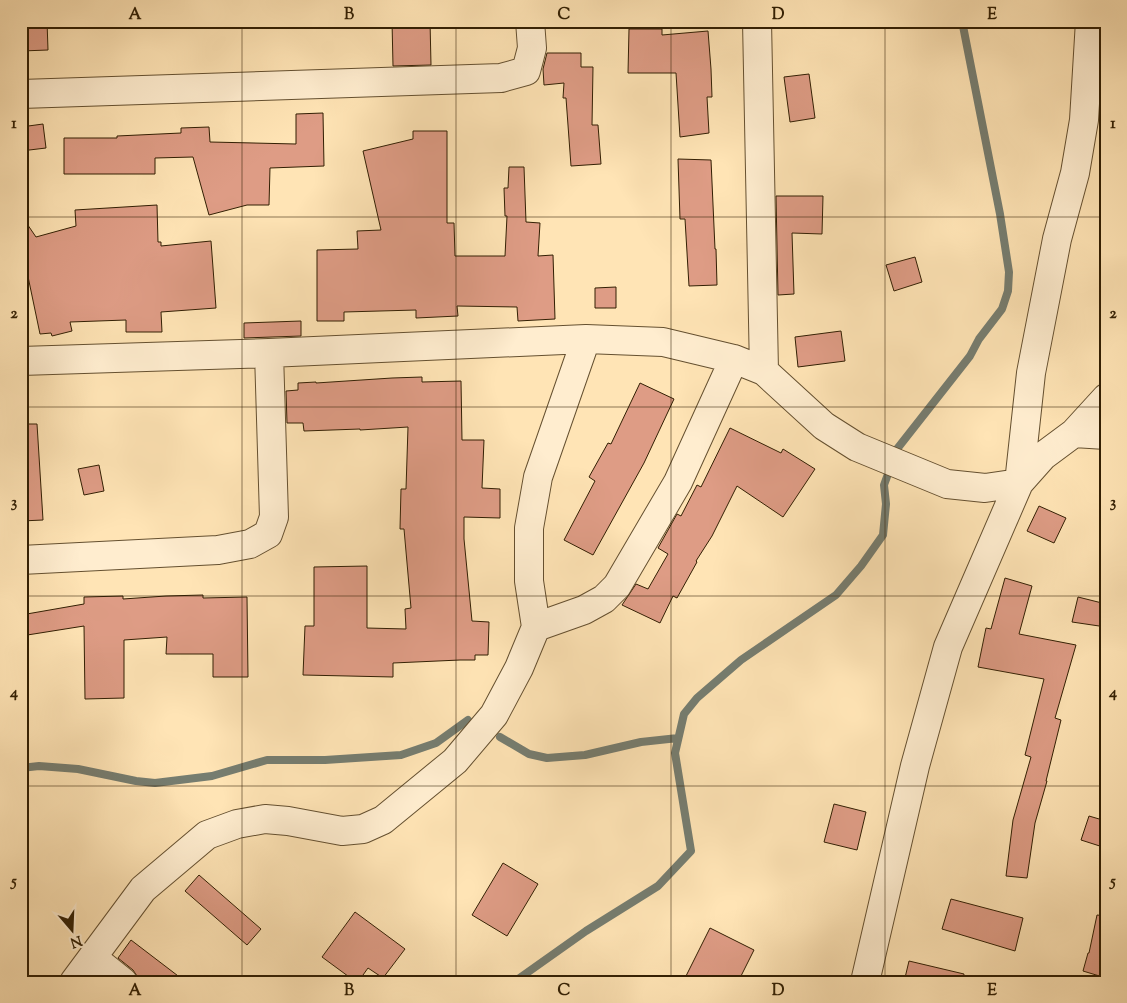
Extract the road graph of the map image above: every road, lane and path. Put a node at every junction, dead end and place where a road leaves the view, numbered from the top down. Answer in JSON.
{"nodes":[{"id":1,"x":530,"y":21,"type":"edge"},
{"id":2,"x":757,"y":21,"type":"edge"},
{"id":3,"x":1090,"y":21,"type":"edge"},
{"id":4,"x":21,"y":94,"type":"edge"},
{"id":5,"x":586,"y":339,"type":"junction"},
{"id":6,"x":269,"y":353,"type":"junction"},
{"id":7,"x":734,"y":359,"type":"junction"},
{"id":8,"x":21,"y":361,"type":"edge"},
{"id":9,"x":764,"y":371,"type":"junction"},
{"id":10,"x":1106,"y":398,"type":"edge"},
{"id":11,"x":1074,"y":433,"type":"junction"},
{"id":12,"x":1106,"y":435,"type":"edge"},
{"id":13,"x":1019,"y":483,"type":"junction"},
{"id":14,"x":21,"y":560,"type":"edge"},
{"id":15,"x":536,"y":627,"type":"junction"},
{"id":16,"x":93,"y":958,"type":"junction"},
{"id":17,"x":74,"y":982,"type":"edge"},
{"id":18,"x":123,"y":982,"type":"edge"},
{"id":19,"x":865,"y":982,"type":"edge"}],
"edges":[{"from":1,"to":4,"type":"street"},
{"from":2,"to":9,"type":"street"},
{"from":3,"to":13,"type":"street"},
{"from":5,"to":6,"type":"street"},
{"from":5,"to":7,"type":"street"},
{"from":5,"to":15,"type":"street"},
{"from":6,"to":8,"type":"street"},
{"from":6,"to":14,"type":"street"},
{"from":7,"to":9,"type":"street"},
{"from":7,"to":15,"type":"street"},
{"from":9,"to":13,"type":"street"},
{"from":10,"to":11,"type":"street"},
{"from":11,"to":12,"type":"street"},
{"from":11,"to":13,"type":"street"},
{"from":13,"to":19,"type":"street"},
{"from":15,"to":16,"type":"street"},
{"from":16,"to":17,"type":"street"},
{"from":16,"to":18,"type":"street"}]}
